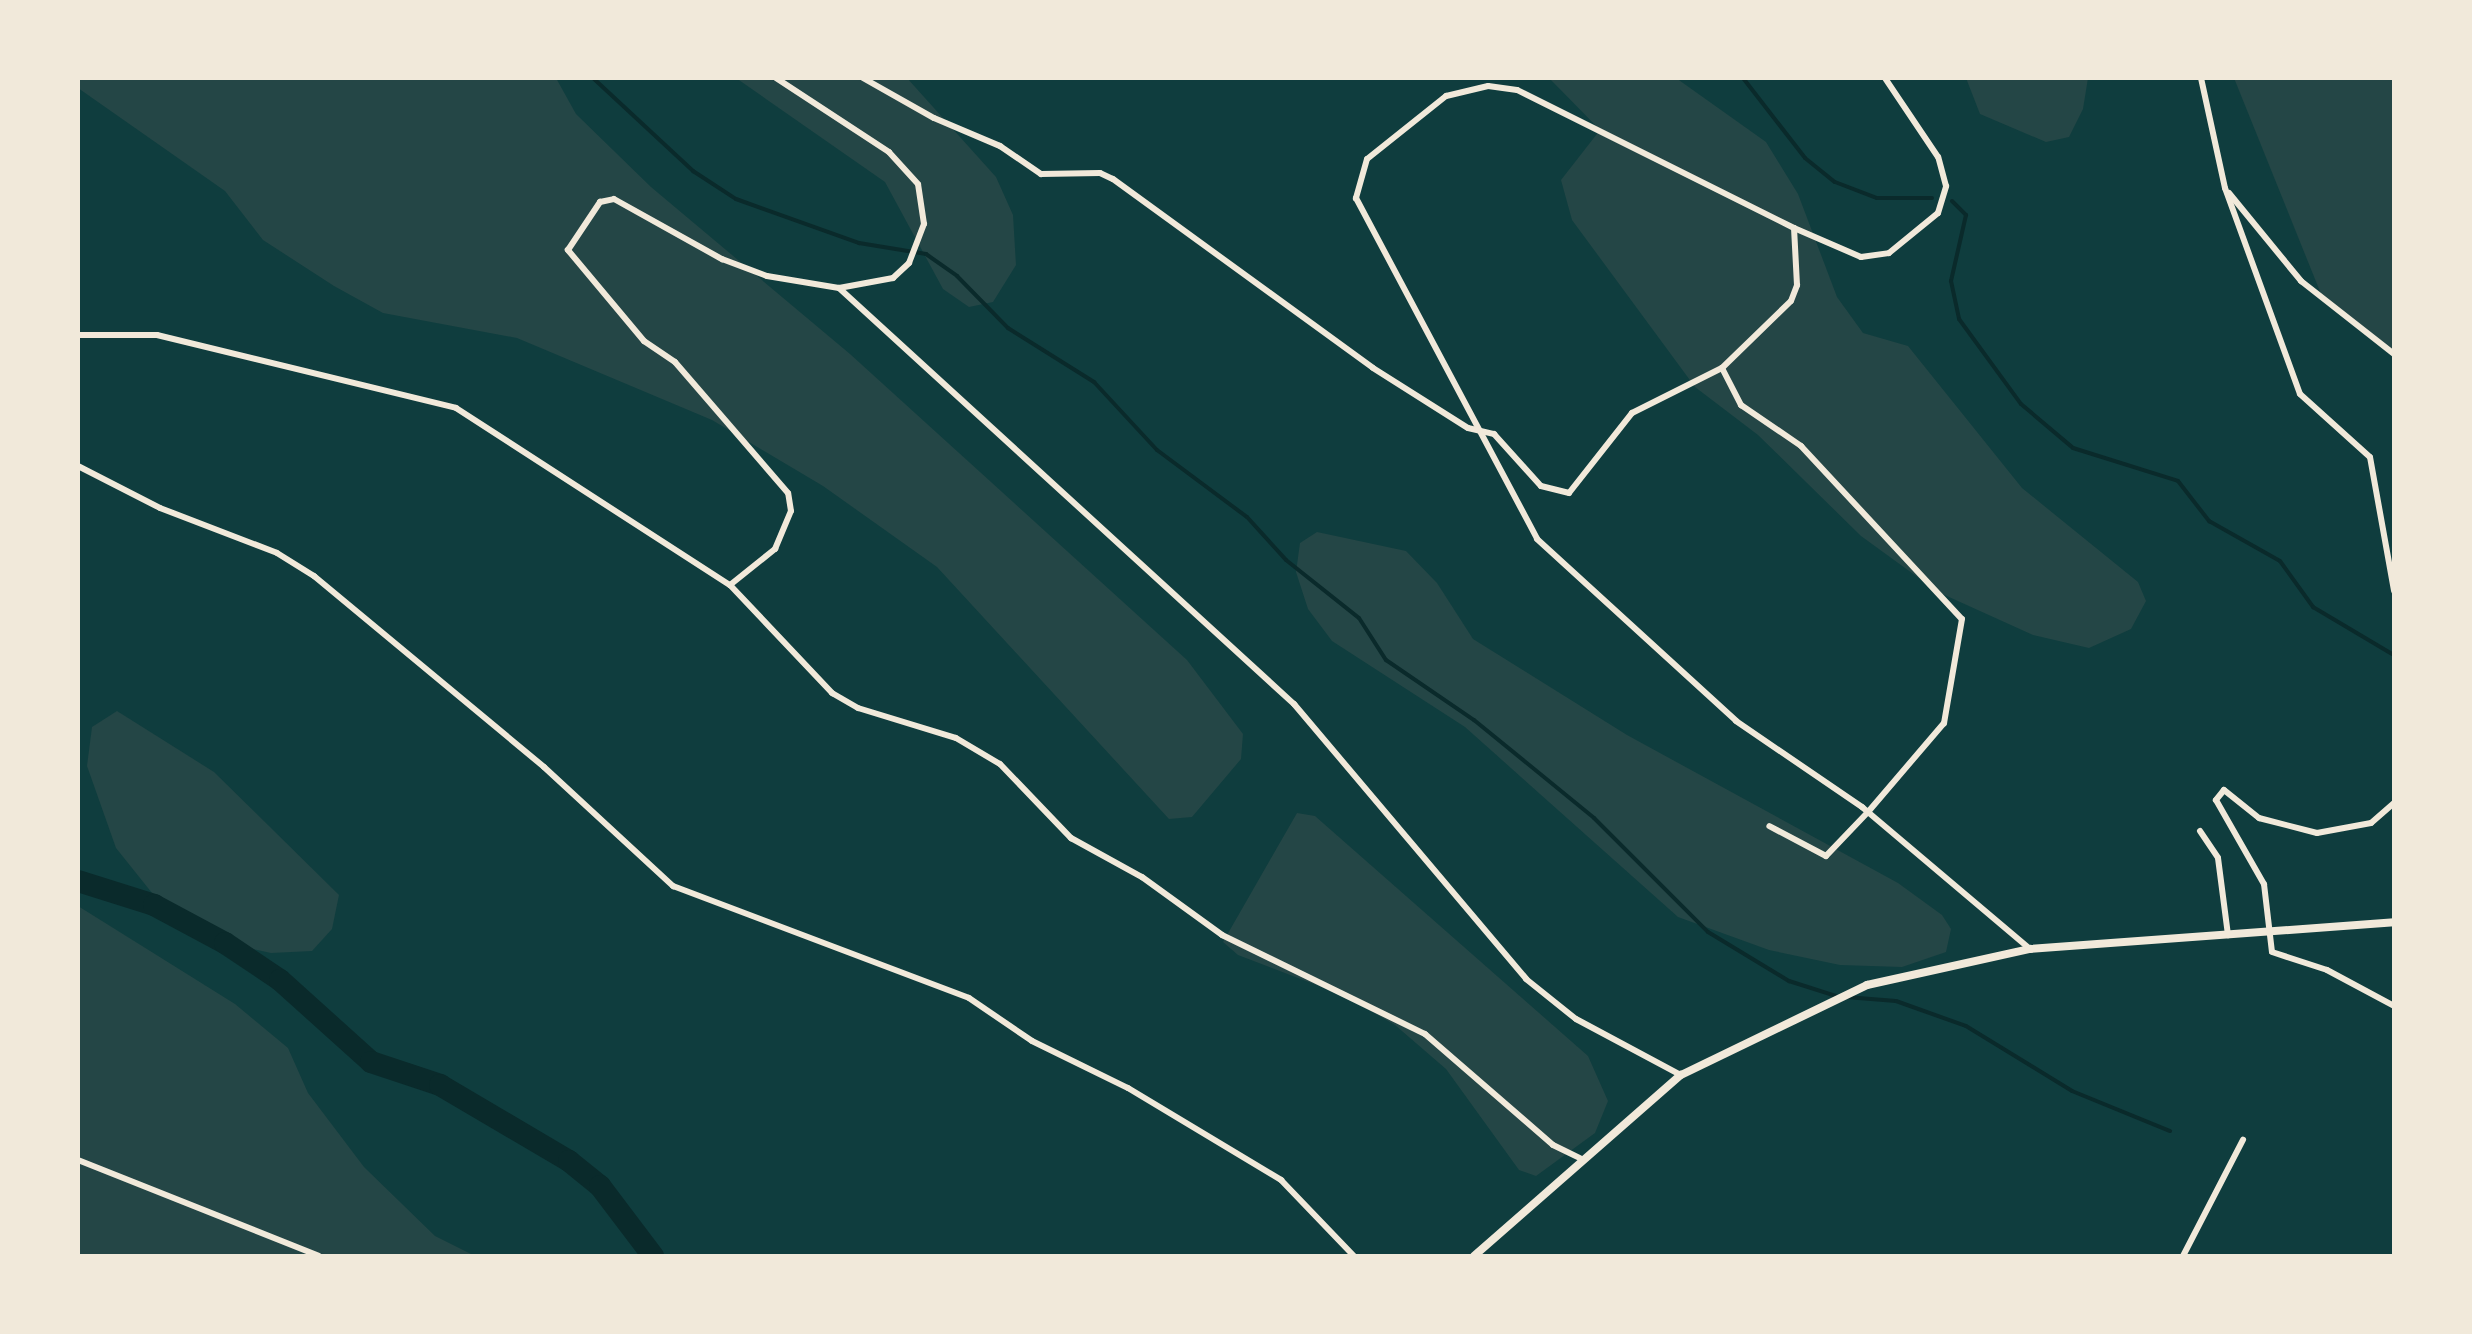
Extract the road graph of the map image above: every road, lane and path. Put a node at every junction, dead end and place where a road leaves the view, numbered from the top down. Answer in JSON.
{"nodes":[{"id":1,"x":776,"y":78,"type":"edge"},
{"id":2,"x":863,"y":78,"type":"edge"},
{"id":3,"x":1885,"y":78,"type":"edge"},
{"id":4,"x":2202,"y":78,"type":"edge"},
{"id":5,"x":2225,"y":188,"type":"junction"},
{"id":6,"x":1794,"y":228,"type":"junction"},
{"id":7,"x":839,"y":288,"type":"junction"},
{"id":8,"x":78,"y":335,"type":"edge"},
{"id":9,"x":2394,"y":354,"type":"edge"},
{"id":10,"x":1722,"y":368,"type":"junction"},
{"id":11,"x":1477,"y":429,"type":"junction"},
{"id":12,"x":78,"y":466,"type":"edge"},
{"id":13,"x":730,"y":585,"type":"junction"},
{"id":14,"x":2394,"y":591,"type":"edge"},
{"id":15,"x":2394,"y":803,"type":"edge"},
{"id":16,"x":1868,"y":812,"type":"junction"},
{"id":17,"x":1769,"y":826,"type":"dead end"},
{"id":18,"x":2200,"y":830,"type":"dead end"},
{"id":19,"x":2394,"y":922,"type":"edge"},
{"id":20,"x":2267,"y":932,"type":"junction"},
{"id":21,"x":2228,"y":935,"type":"junction"},
{"id":22,"x":2030,"y":949,"type":"junction"},
{"id":23,"x":2394,"y":1006,"type":"edge"},
{"id":24,"x":1681,"y":1075,"type":"junction"},
{"id":25,"x":2243,"y":1140,"type":"dead end"},
{"id":26,"x":1580,"y":1158,"type":"junction"},
{"id":27,"x":78,"y":1160,"type":"edge"},
{"id":28,"x":319,"y":1256,"type":"edge"},
{"id":29,"x":1354,"y":1256,"type":"edge"},
{"id":30,"x":1474,"y":1256,"type":"edge"},
{"id":31,"x":2183,"y":1256,"type":"edge"}],
"edges":[{"from":1,"to":7,"type":"street"},
{"from":2,"to":11,"type":"street"},
{"from":3,"to":6,"type":"street"},
{"from":4,"to":5,"type":"street"},
{"from":5,"to":9,"type":"street"},
{"from":5,"to":14,"type":"street"},
{"from":6,"to":10,"type":"street"},
{"from":6,"to":11,"type":"street"},
{"from":7,"to":13,"type":"street"},
{"from":7,"to":24,"type":"street"},
{"from":8,"to":13,"type":"street"},
{"from":10,"to":11,"type":"street"},
{"from":10,"to":16,"type":"street"},
{"from":11,"to":16,"type":"street"},
{"from":12,"to":29,"type":"street"},
{"from":13,"to":26,"type":"street"},
{"from":15,"to":20,"type":"street"},
{"from":16,"to":17,"type":"street"},
{"from":16,"to":22,"type":"street"},
{"from":18,"to":21,"type":"street"},
{"from":19,"to":20,"type":"street"},
{"from":20,"to":21,"type":"street"},
{"from":20,"to":23,"type":"street"},
{"from":21,"to":22,"type":"street"},
{"from":22,"to":24,"type":"street"},
{"from":24,"to":26,"type":"street"},
{"from":25,"to":31,"type":"street"},
{"from":26,"to":30,"type":"street"},
{"from":27,"to":28,"type":"street"}]}
